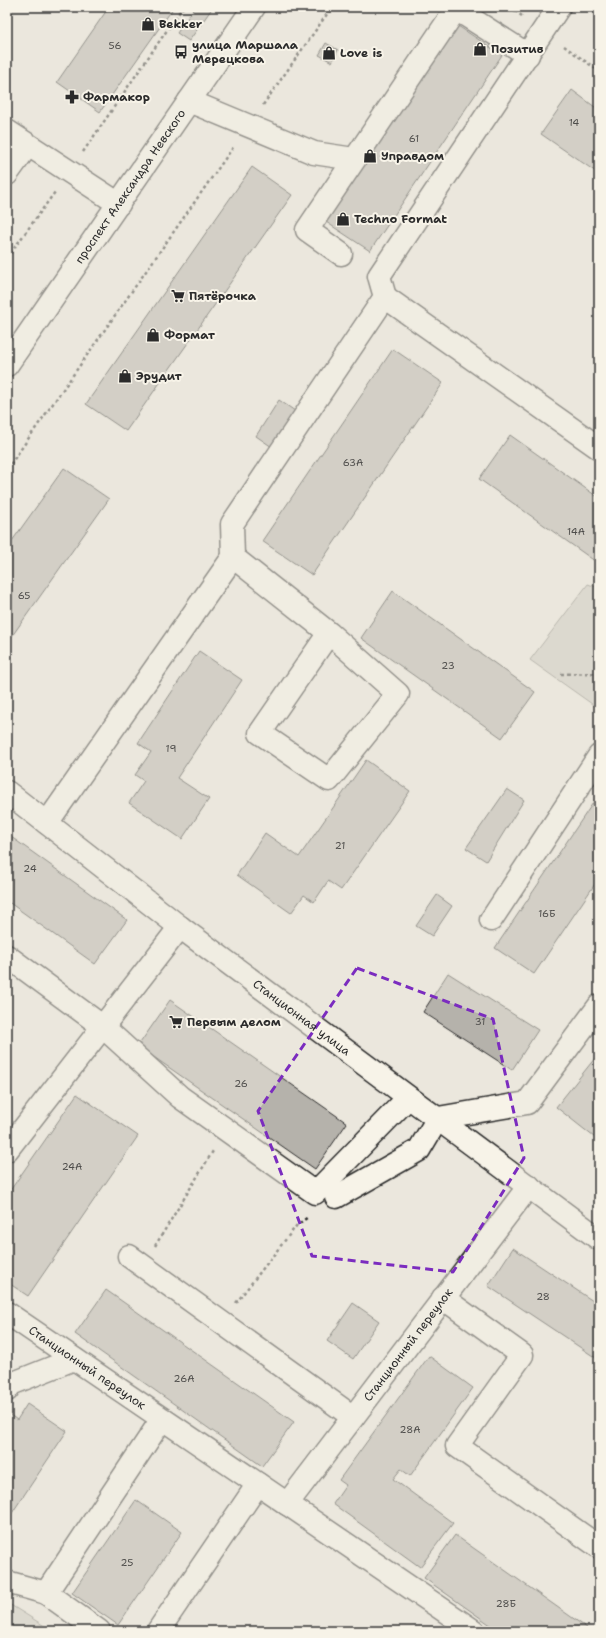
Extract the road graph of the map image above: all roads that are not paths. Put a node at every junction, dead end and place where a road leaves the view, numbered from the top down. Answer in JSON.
{"nodes":[{"id":1,"x":254,"y":7,"type":"edge"},
{"id":2,"x":559,"y":7,"type":"edge"},
{"id":3,"x":528,"y":55,"type":"junction"},
{"id":4,"x":189,"y":101,"type":"junction"},
{"id":5,"x":7,"y":131,"type":"edge"},
{"id":6,"x":28,"y":145,"type":"junction"},
{"id":7,"x":354,"y":159,"type":"junction"},
{"id":8,"x":7,"y":174,"type":"edge"},
{"id":9,"x":119,"y":204,"type":"junction"},
{"id":10,"x":342,"y":254,"type":"dead end"},
{"id":11,"x":385,"y":297,"type":"junction"},
{"id":12,"x":7,"y":365,"type":"edge"},
{"id":13,"x":599,"y":448,"type":"edge"},
{"id":14,"x":233,"y":556,"type":"junction"},
{"id":15,"x":329,"y":632,"type":"junction"},
{"id":16,"x":599,"y":756,"type":"edge"},
{"id":17,"x":7,"y":792,"type":"edge"},
{"id":18,"x":47,"y":823,"type":"junction"},
{"id":19,"x":491,"y":920,"type":"dead end"},
{"id":20,"x":180,"y":927,"type":"junction"},
{"id":21,"x":7,"y":956,"type":"edge"},
{"id":22,"x":599,"y":1006,"type":"edge"},
{"id":23,"x":102,"y":1026,"type":"junction"},
{"id":24,"x":408,"y":1098,"type":"junction"},
{"id":25,"x":438,"y":1118,"type":"junction"},
{"id":26,"x":7,"y":1150,"type":"edge"},
{"id":27,"x":529,"y":1186,"type":"junction"},
{"id":28,"x":336,"y":1197,"type":"road end"},
{"id":29,"x":599,"y":1239,"type":"edge"},
{"id":30,"x":136,"y":1262,"type":"road end"},
{"id":31,"x":443,"y":1298,"type":"junction"},
{"id":32,"x":7,"y":1313,"type":"edge"},
{"id":33,"x":74,"y":1359,"type":"junction"},
{"id":34,"x":7,"y":1390,"type":"edge"},
{"id":35,"x":353,"y":1417,"type":"junction"},
{"id":36,"x":162,"y":1419,"type":"junction"},
{"id":37,"x":258,"y":1484,"type":"junction"},
{"id":38,"x":287,"y":1504,"type":"junction"},
{"id":39,"x":599,"y":1547,"type":"edge"},
{"id":40,"x":7,"y":1582,"type":"edge"},
{"id":41,"x":46,"y":1593,"type":"junction"},
{"id":42,"x":99,"y":1631,"type":"edge"},
{"id":43,"x":158,"y":1631,"type":"edge"},
{"id":44,"x":474,"y":1631,"type":"edge"}],
"edges":[{"from":1,"to":4,"type":"street","name":"проспект Александра Невского"},
{"from":2,"to":3,"type":"street"},
{"from":3,"to":7,"type":"street"},
{"from":3,"to":11,"type":"street"},
{"from":4,"to":7,"type":"street"},
{"from":4,"to":9,"type":"street","name":"проспект Александра Невского"},
{"from":5,"to":6,"type":"street"},
{"from":6,"to":8,"type":"street"},
{"from":6,"to":9,"type":"street"},
{"from":7,"to":10,"type":"street"},
{"from":9,"to":12,"type":"street","name":"проспект Александра Невского"},
{"from":11,"to":13,"type":"street"},
{"from":11,"to":14,"type":"street"},
{"from":14,"to":15,"type":"street"},
{"from":14,"to":18,"type":"street"},
{"from":15,"to":15,"type":"street"},
{"from":16,"to":19,"type":"street"},
{"from":17,"to":18,"type":"street","name":"Станционная улица"},
{"from":18,"to":20,"type":"street","name":"Станционная улица"},
{"from":20,"to":23,"type":"street"},
{"from":20,"to":24,"type":"street","name":"Станционная улица"},
{"from":21,"to":23,"type":"street"},
{"from":22,"to":25,"type":"street"},
{"from":23,"to":24,"type":"street"},
{"from":23,"to":26,"type":"street"},
{"from":24,"to":25,"type":"street","name":"Станционная улица"},
{"from":25,"to":27,"type":"street","name":"Станционная улица"},
{"from":25,"to":28,"type":"street"},
{"from":27,"to":29,"type":"street","name":"Станционная улица"},
{"from":27,"to":31,"type":"street","name":"Станционный переулок"},
{"from":30,"to":35,"type":"street"},
{"from":31,"to":35,"type":"street","name":"Станционный переулок"},
{"from":31,"to":39,"type":"street"},
{"from":32,"to":33,"type":"street","name":"Станционный переулок"},
{"from":33,"to":34,"type":"street"},
{"from":33,"to":36,"type":"street","name":"Станционный переулок"},
{"from":35,"to":38,"type":"street","name":"Станционный переулок"},
{"from":36,"to":37,"type":"street","name":"Станционный переулок"},
{"from":36,"to":41,"type":"street"},
{"from":37,"to":38,"type":"street","name":"Станционный переулок"},
{"from":37,"to":43,"type":"street"},
{"from":38,"to":44,"type":"street","name":"Станционный переулок"},
{"from":40,"to":41,"type":"street"},
{"from":41,"to":42,"type":"street"}]}
